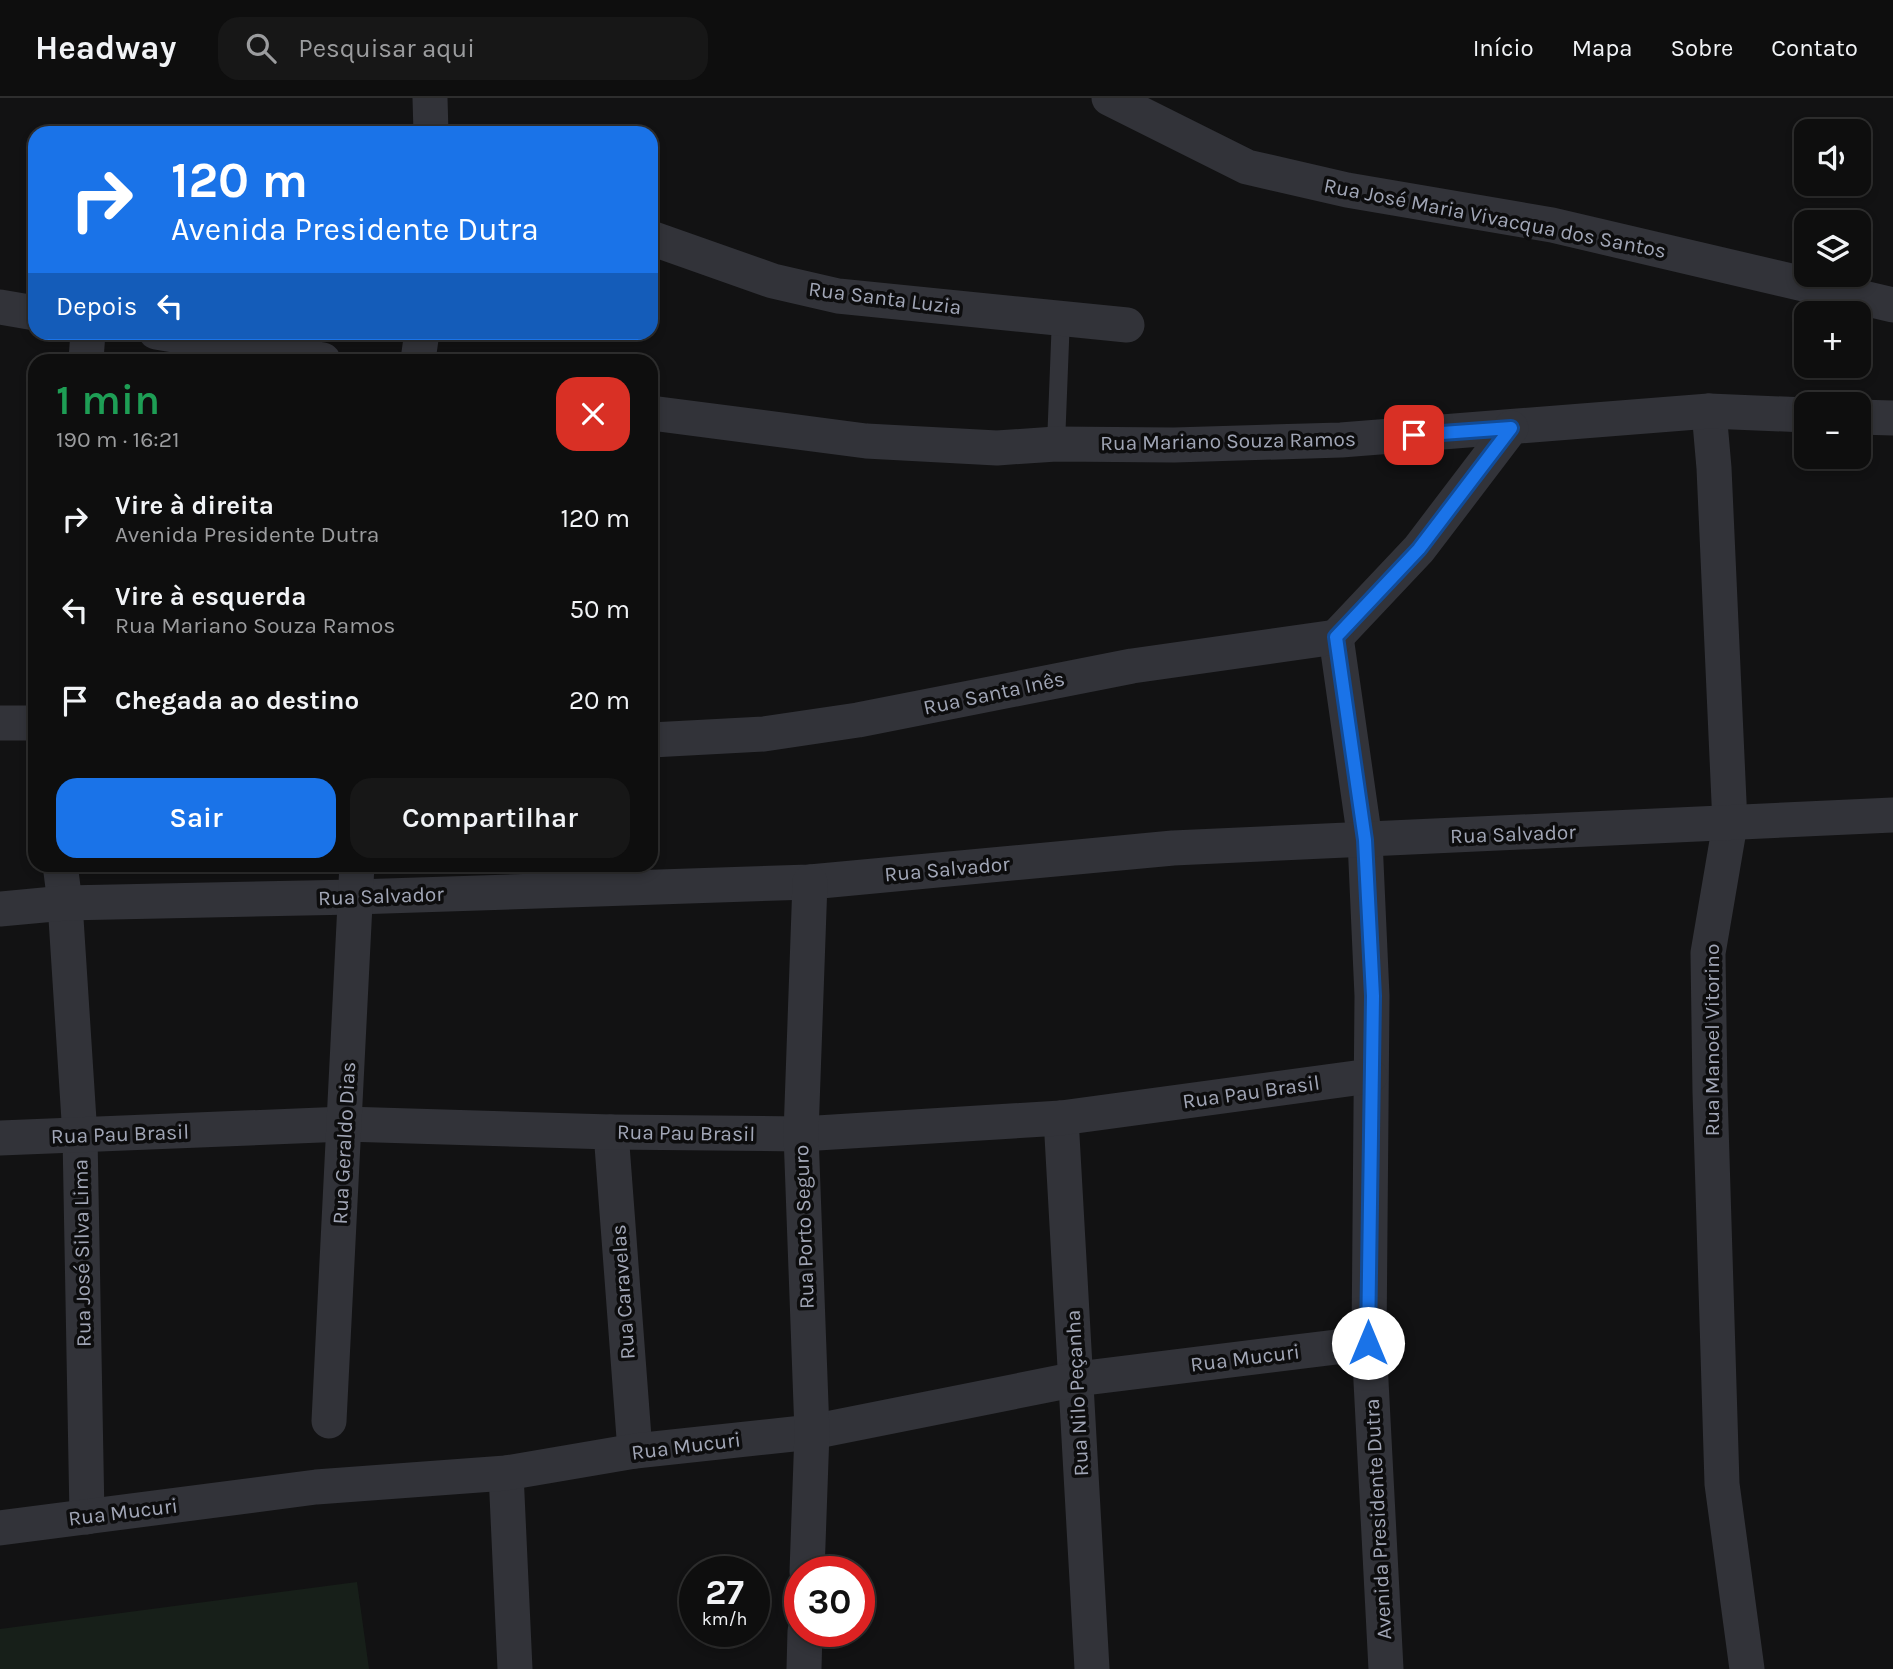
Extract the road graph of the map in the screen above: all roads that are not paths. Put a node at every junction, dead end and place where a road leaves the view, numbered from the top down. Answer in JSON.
{"nodes":[{"id":1,"x":430,"y":98,"type":"edge"},
{"id":2,"x":1109,"y":98,"type":"edge"},
{"id":3,"x":431,"y":126,"type":"edge"},
{"id":4,"x":658,"y":240,"type":"edge"},
{"id":5,"x":1893,"y":306,"type":"edge"},
{"id":6,"x":0,"y":307,"type":"edge"},
{"id":7,"x":28,"y":312,"type":"edge"},
{"id":8,"x":1061,"y":317,"type":"junction"},
{"id":9,"x":1127,"y":325,"type":"dead end"},
{"id":10,"x":204,"y":340,"type":"edge"},
{"id":11,"x":288,"y":354,"type":"edge"},
{"id":12,"x":1709,"y":411,"type":"junction"},
{"id":13,"x":658,"y":414,"type":"edge"},
{"id":14,"x":1794,"y":415,"type":"edge"},
{"id":15,"x":1871,"y":417,"type":"edge"},
{"id":16,"x":1893,"y":418,"type":"edge"},
{"id":17,"x":1511,"y":428,"type":"junction"},
{"id":18,"x":1056,"y":444,"type":"junction"},
{"id":19,"x":1336,"y":637,"type":"junction"},
{"id":20,"x":0,"y":723,"type":"edge"},
{"id":21,"x":28,"y":723,"type":"edge"},
{"id":22,"x":658,"y":740,"type":"edge"},
{"id":23,"x":1893,"y":816,"type":"edge"},
{"id":24,"x":1730,"y":824,"type":"junction"},
{"id":25,"x":1365,"y":840,"type":"junction"},
{"id":26,"x":61,"y":872,"type":"edge"},
{"id":27,"x":356,"y":881,"type":"edge"},
{"id":28,"x":810,"y":882,"type":"junction"},
{"id":29,"x":65,"y":903,"type":"junction"},
{"id":30,"x":0,"y":909,"type":"edge"},
{"id":31,"x":1370,"y":1076,"type":"junction"},
{"id":32,"x":1060,"y":1118,"type":"junction"},
{"id":33,"x":345,"y":1124,"type":"junction"},
{"id":34,"x":611,"y":1132,"type":"junction"},
{"id":35,"x":801,"y":1134,"type":"junction"},
{"id":36,"x":80,"y":1136,"type":"junction"},
{"id":37,"x":0,"y":1138,"type":"edge"},
{"id":38,"x":1368,"y":1343,"type":"junction"},
{"id":39,"x":1077,"y":1379,"type":"junction"},
{"id":40,"x":329,"y":1421,"type":"dead end"},
{"id":41,"x":812,"y":1432,"type":"junction"},
{"id":42,"x":635,"y":1451,"type":"junction"},
{"id":43,"x":506,"y":1473,"type":"junction"},
{"id":44,"x":87,"y":1517,"type":"junction"},
{"id":45,"x":0,"y":1528,"type":"edge"},
{"id":46,"x":808,"y":1556,"type":"edge"},
{"id":47,"x":805,"y":1647,"type":"edge"},
{"id":48,"x":515,"y":1669,"type":"edge"},
{"id":49,"x":804,"y":1669,"type":"edge"},
{"id":50,"x":1093,"y":1669,"type":"edge"},
{"id":51,"x":1386,"y":1669,"type":"edge"},
{"id":52,"x":1747,"y":1669,"type":"edge"}],
"edges":[{"from":1,"to":3,"type":"street"},
{"from":2,"to":5,"type":"street","name":"Rua José Maria Vivacqua dos Santos"},
{"from":4,"to":8,"type":"street","name":"Rua Santa Luzia"},
{"from":6,"to":7,"type":"street"},
{"from":8,"to":9,"type":"street","name":"Rua Santa Luzia"},
{"from":8,"to":18,"type":"lane"},
{"from":10,"to":11,"type":"street"},
{"from":12,"to":14,"type":"street","name":"Rua Mariano Souza Ramos"},
{"from":12,"to":17,"type":"street","name":"Rua Mariano Souza Ramos"},
{"from":12,"to":24,"type":"street","name":"Rua Manoel Vitorino"},
{"from":13,"to":18,"type":"street","name":"Rua Mariano Souza Ramos"},
{"from":15,"to":16,"type":"street"},
{"from":17,"to":18,"type":"street","name":"Rua Mariano Souza Ramos"},
{"from":17,"to":19,"type":"street"},
{"from":19,"to":22,"type":"street","name":"Rua Santa Inês"},
{"from":19,"to":25,"type":"street","name":"Avenida Presidente Dutra"},
{"from":20,"to":21,"type":"street"},
{"from":23,"to":24,"type":"street","name":"Rua Salvador"},
{"from":24,"to":25,"type":"street","name":"Rua Salvador"},
{"from":24,"to":52,"type":"street","name":"Rua Manoel Vitorino"},
{"from":25,"to":28,"type":"street","name":"Rua Salvador"},
{"from":25,"to":31,"type":"street","name":"Avenida Presidente Dutra"},
{"from":26,"to":29,"type":"street","name":"Rua José Silva Lima"},
{"from":27,"to":28,"type":"street","name":"Rua Salvador"},
{"from":27,"to":29,"type":"street","name":"Rua Salvador"},
{"from":27,"to":33,"type":"street","name":"Rua Geraldo Dias"},
{"from":28,"to":35,"type":"street","name":"Rua Porto Seguro"},
{"from":29,"to":30,"type":"street","name":"Rua Salvador"},
{"from":29,"to":36,"type":"street","name":"Rua José Silva Lima"},
{"from":31,"to":32,"type":"street","name":"Rua Pau Brasil"},
{"from":31,"to":38,"type":"street","name":"Avenida Presidente Dutra"},
{"from":32,"to":35,"type":"street","name":"Rua Pau Brasil"},
{"from":32,"to":39,"type":"street","name":"Rua Nilo Peçanha"},
{"from":33,"to":34,"type":"street","name":"Rua Pau Brasil"},
{"from":33,"to":36,"type":"street","name":"Rua Pau Brasil"},
{"from":33,"to":40,"type":"street","name":"Rua Geraldo Dias"},
{"from":34,"to":35,"type":"street","name":"Rua Pau Brasil"},
{"from":34,"to":42,"type":"street","name":"Rua Caravelas"},
{"from":35,"to":41,"type":"street","name":"Rua Porto Seguro"},
{"from":36,"to":37,"type":"street","name":"Rua Pau Brasil"},
{"from":36,"to":44,"type":"street","name":"Rua José Silva Lima"},
{"from":38,"to":39,"type":"street","name":"Rua Mucuri"},
{"from":38,"to":51,"type":"street","name":"Avenida Presidente Dutra"},
{"from":39,"to":41,"type":"street","name":"Rua Mucuri"},
{"from":39,"to":50,"type":"street","name":"Rua Nilo Peçanha"},
{"from":41,"to":42,"type":"street","name":"Rua Mucuri"},
{"from":41,"to":46,"type":"street","name":"Rua Porto Seguro"},
{"from":42,"to":43,"type":"street","name":"Rua Mucuri"},
{"from":43,"to":44,"type":"street","name":"Rua Mucuri"},
{"from":43,"to":48,"type":"street"},
{"from":44,"to":45,"type":"street","name":"Rua Mucuri"},
{"from":47,"to":49,"type":"street"}]}
